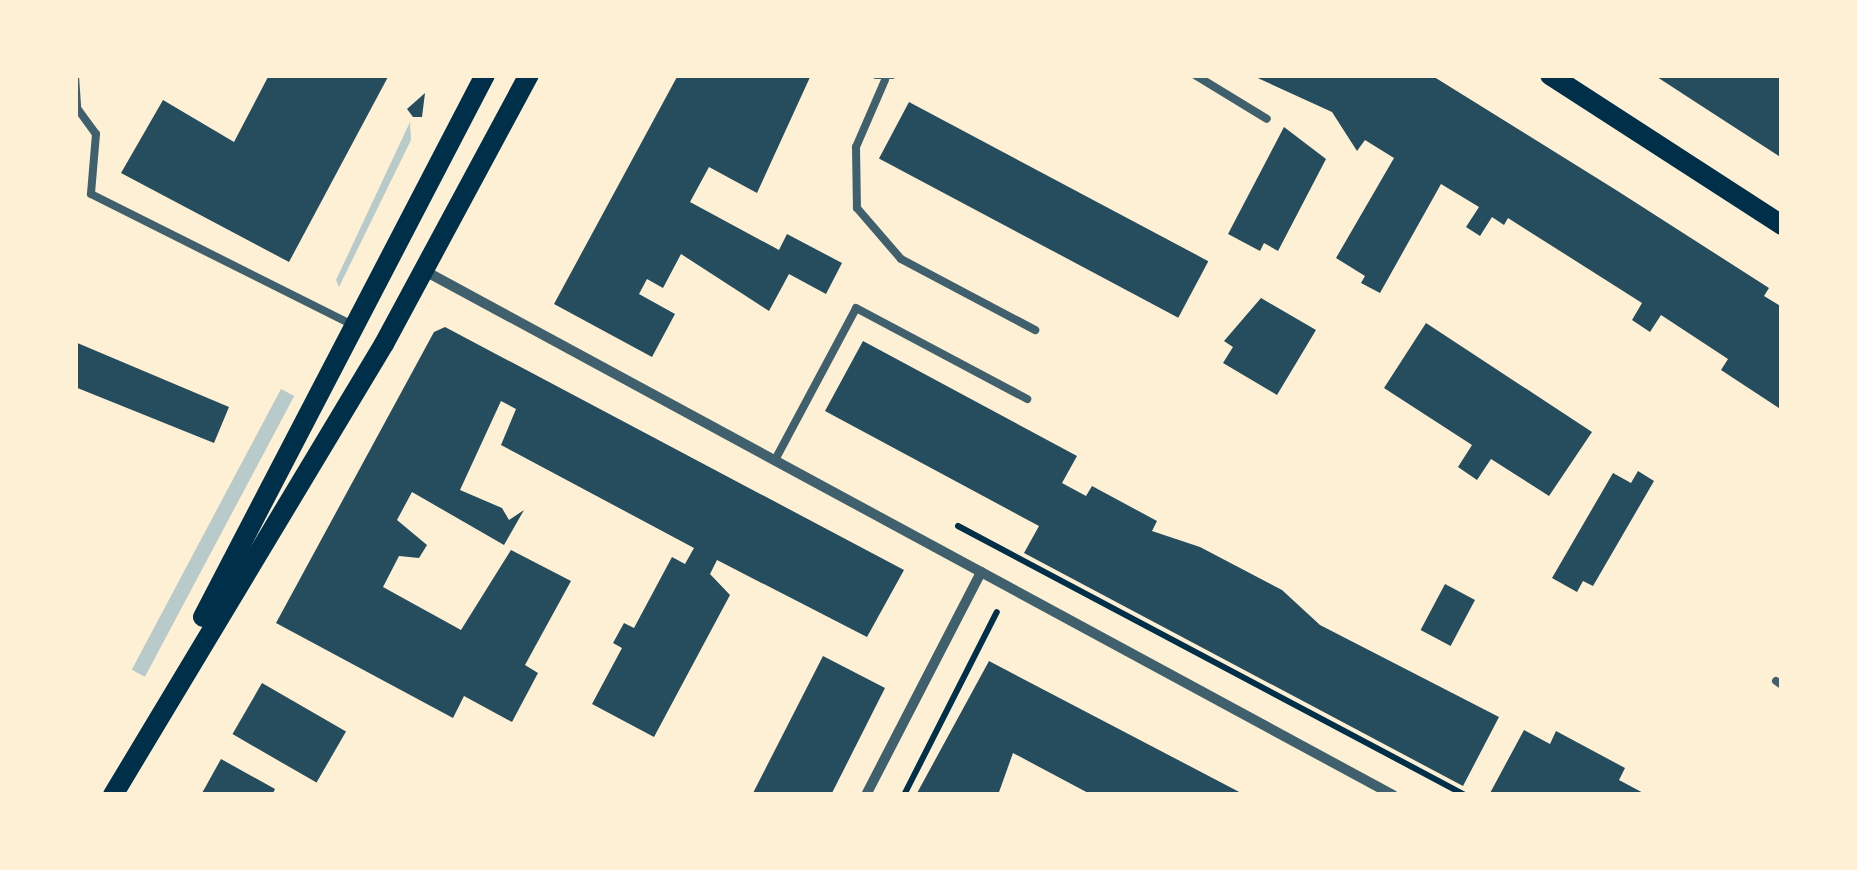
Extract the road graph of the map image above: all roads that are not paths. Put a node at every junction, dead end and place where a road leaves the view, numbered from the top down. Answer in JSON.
{"nodes":[{"id":1,"x":485,"y":75,"type":"edge"},
{"id":2,"x":529,"y":75,"type":"edge"},
{"id":3,"x":1194,"y":75,"type":"edge"},
{"id":4,"x":1550,"y":75,"type":"edge"},
{"id":5,"x":75,"y":76,"type":"edge"},
{"id":6,"x":884,"y":77,"type":"edge"},
{"id":7,"x":1267,"y":119,"type":"dead end"},
{"id":8,"x":1782,"y":225,"type":"edge"},
{"id":9,"x":425,"y":271,"type":"junction"},
{"id":10,"x":350,"y":324,"type":"junction"},
{"id":11,"x":1034,"y":330,"type":"dead end"},
{"id":12,"x":1027,"y":400,"type":"dead end"},
{"id":13,"x":775,"y":460,"type":"junction"},
{"id":14,"x":981,"y":572,"type":"junction"},
{"id":15,"x":146,"y":736,"type":"junction"},
{"id":16,"x":114,"y":795,"type":"edge"},
{"id":17,"x":866,"y":795,"type":"edge"},
{"id":18,"x":1393,"y":795,"type":"edge"}],
"edges":[{"from":1,"to":10,"type":"main road"},
{"from":2,"to":9,"type":"main road"},
{"from":3,"to":7,"type":"lane"},
{"from":4,"to":8,"type":"main road"},
{"from":5,"to":10,"type":"lane"},
{"from":6,"to":11,"type":"lane"},
{"from":9,"to":13,"type":"street"},
{"from":9,"to":15,"type":"main road"},
{"from":10,"to":15,"type":"main road"},
{"from":12,"to":13,"type":"lane"},
{"from":13,"to":14,"type":"street"},
{"from":14,"to":17,"type":"street"},
{"from":14,"to":18,"type":"street"},
{"from":15,"to":16,"type":"main road"}]}
